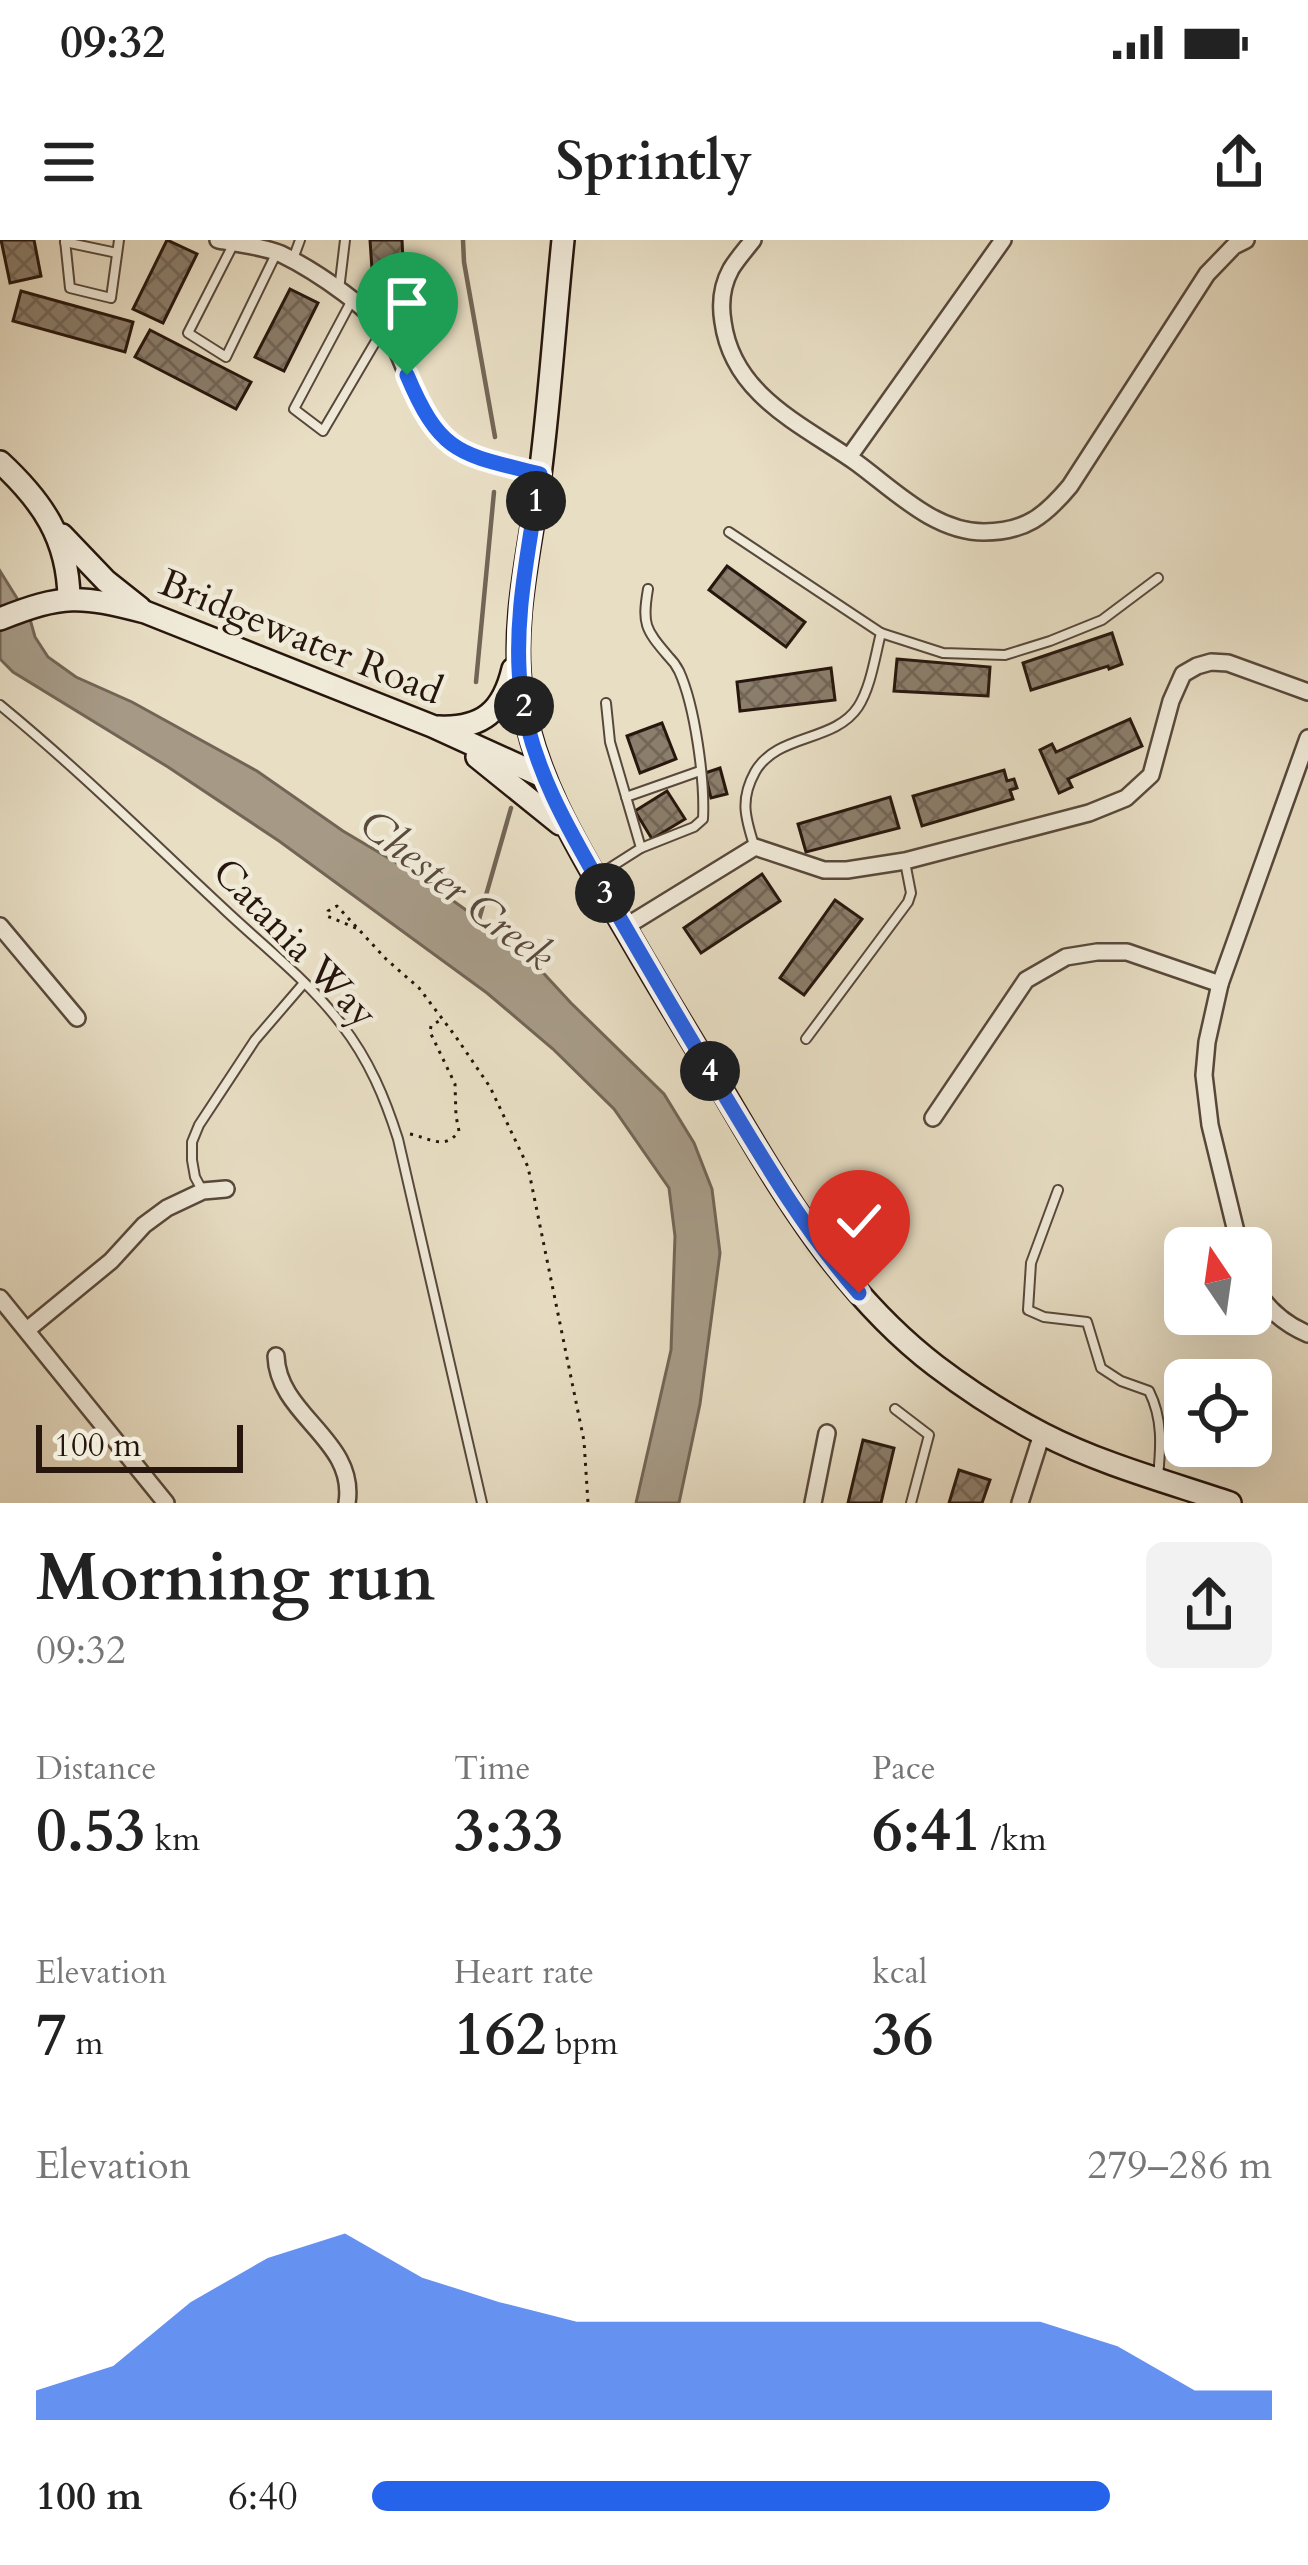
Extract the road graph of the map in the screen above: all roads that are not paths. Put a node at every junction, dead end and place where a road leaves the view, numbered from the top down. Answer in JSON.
{"nodes":[{"id":1,"x":119,"y":240,"type":"edge"},
{"id":2,"x":300,"y":240,"type":"edge"},
{"id":3,"x":345,"y":240,"type":"edge"},
{"id":4,"x":563,"y":240,"type":"edge"},
{"id":5,"x":753,"y":240,"type":"edge"},
{"id":6,"x":1003,"y":240,"type":"edge"},
{"id":7,"x":1246,"y":240,"type":"edge"},
{"id":8,"x":65,"y":241,"type":"edge"},
{"id":9,"x":226,"y":242,"type":"edge"},
{"id":10,"x":257,"y":244,"type":"edge"},
{"id":11,"x":277,"y":252,"type":"junction"},
{"id":12,"x":117,"y":253,"type":"junction"},
{"id":13,"x":292,"y":261,"type":"junction"},
{"id":14,"x":346,"y":296,"type":"junction"},
{"id":15,"x":384,"y":328,"type":"junction"},
{"id":16,"x":849,"y":457,"type":"junction"},
{"id":17,"x":0,"y":461,"type":"edge"},
{"id":18,"x":540,"y":474,"type":"junction"},
{"id":19,"x":53,"y":525,"type":"junction"},
{"id":20,"x":729,"y":532,"type":"dead end"},
{"id":21,"x":1158,"y":578,"type":"dead end"},
{"id":22,"x":648,"y":589,"type":"dead end"},
{"id":23,"x":69,"y":598,"type":"junction"},
{"id":24,"x":145,"y":612,"type":"junction"},
{"id":25,"x":0,"y":620,"type":"edge"},
{"id":26,"x":881,"y":634,"type":"junction"},
{"id":27,"x":518,"y":651,"type":"junction"},
{"id":28,"x":1308,"y":692,"type":"edge"},
{"id":29,"x":606,"y":703,"type":"dead end"},
{"id":30,"x":0,"y":705,"type":"edge"},
{"id":31,"x":432,"y":726,"type":"junction"},
{"id":32,"x":1308,"y":738,"type":"edge"},
{"id":33,"x":700,"y":771,"type":"junction"},
{"id":34,"x":544,"y":777,"type":"junction"},
{"id":35,"x":626,"y":797,"type":"junction"},
{"id":36,"x":573,"y":838,"type":"junction"},
{"id":37,"x":755,"y":847,"type":"junction"},
{"id":38,"x":641,"y":848,"type":"junction"},
{"id":39,"x":905,"y":861,"type":"junction"},
{"id":40,"x":596,"y":877,"type":"junction"},
{"id":41,"x":0,"y":926,"type":"edge"},
{"id":42,"x":625,"y":927,"type":"junction"},
{"id":43,"x":304,"y":983,"type":"junction"},
{"id":44,"x":1220,"y":984,"type":"junction"},
{"id":45,"x":76,"y":1018,"type":"dead end"},
{"id":46,"x":806,"y":1039,"type":"dead end"},
{"id":47,"x":932,"y":1118,"type":"dead end"},
{"id":48,"x":226,"y":1189,"type":"dead end"},
{"id":49,"x":1058,"y":1190,"type":"dead end"},
{"id":50,"x":202,"y":1191,"type":"junction"},
{"id":51,"x":1235,"y":1227,"type":"edge"},
{"id":52,"x":0,"y":1298,"type":"edge"},
{"id":53,"x":1272,"y":1312,"type":"edge"},
{"id":54,"x":27,"y":1330,"type":"junction"},
{"id":55,"x":1308,"y":1334,"type":"edge"},
{"id":56,"x":275,"y":1355,"type":"dead end"},
{"id":57,"x":895,"y":1409,"type":"dead end"},
{"id":58,"x":827,"y":1432,"type":"dead end"},
{"id":59,"x":1042,"y":1434,"type":"junction"},
{"id":60,"x":1158,"y":1478,"type":"junction"},
{"id":61,"x":1215,"y":1500,"type":"edge"},
{"id":62,"x":166,"y":1503,"type":"edge"},
{"id":63,"x":347,"y":1503,"type":"edge"},
{"id":64,"x":482,"y":1503,"type":"edge"},
{"id":65,"x":813,"y":1503,"type":"edge"},
{"id":66,"x":911,"y":1503,"type":"edge"},
{"id":67,"x":1020,"y":1503,"type":"edge"}],
"edges":[{"from":1,"to":12,"type":"lane"},
{"from":2,"to":13,"type":"lane"},
{"from":3,"to":14,"type":"lane"},
{"from":4,"to":18,"type":"street"},
{"from":5,"to":16,"type":"street"},
{"from":6,"to":16,"type":"street"},
{"from":7,"to":16,"type":"street"},
{"from":8,"to":12,"type":"lane"},
{"from":8,"to":12,"type":"lane"},
{"from":9,"to":10,"type":"street"},
{"from":9,"to":11,"type":"lane"},
{"from":10,"to":11,"type":"street"},
{"from":11,"to":13,"type":"street"},
{"from":13,"to":14,"type":"street"},
{"from":14,"to":15,"type":"street"},
{"from":14,"to":15,"type":"lane"},
{"from":15,"to":18,"type":"street"},
{"from":17,"to":19,"type":"street"},
{"from":18,"to":27,"type":"street"},
{"from":19,"to":23,"type":"street"},
{"from":19,"to":24,"type":"street"},
{"from":20,"to":26,"type":"lane"},
{"from":21,"to":26,"type":"lane"},
{"from":22,"to":33,"type":"lane"},
{"from":23,"to":24,"type":"street","name":"Bridgewater Road"},
{"from":23,"to":25,"type":"street","name":"Bridgewater Road"},
{"from":24,"to":31,"type":"street","name":"Bridgewater Road"},
{"from":26,"to":37,"type":"lane"},
{"from":27,"to":31,"type":"street"},
{"from":27,"to":34,"type":"street"},
{"from":28,"to":39,"type":"street"},
{"from":29,"to":35,"type":"lane"},
{"from":30,"to":43,"type":"lane","name":"Catania Way"},
{"from":31,"to":34,"type":"street","name":"Bridgewater Road"},
{"from":31,"to":36,"type":"street"},
{"from":32,"to":44,"type":"street"},
{"from":33,"to":35,"type":"lane"},
{"from":33,"to":38,"type":"lane"},
{"from":34,"to":36,"type":"street"},
{"from":35,"to":38,"type":"lane"},
{"from":36,"to":40,"type":"street"},
{"from":37,"to":39,"type":"street"},
{"from":37,"to":42,"type":"street"},
{"from":38,"to":40,"type":"lane"},
{"from":39,"to":46,"type":"lane"},
{"from":40,"to":42,"type":"street"},
{"from":41,"to":45,"type":"street"},
{"from":42,"to":59,"type":"street"},
{"from":43,"to":50,"type":"lane"},
{"from":43,"to":64,"type":"lane","name":"Catania Way"},
{"from":44,"to":47,"type":"street"},
{"from":44,"to":51,"type":"street"},
{"from":48,"to":50,"type":"street"},
{"from":49,"to":60,"type":"lane"},
{"from":50,"to":54,"type":"street"},
{"from":52,"to":54,"type":"street"},
{"from":53,"to":55,"type":"street"},
{"from":54,"to":62,"type":"street"},
{"from":56,"to":63,"type":"street"},
{"from":57,"to":66,"type":"lane"},
{"from":58,"to":65,"type":"street"},
{"from":59,"to":60,"type":"street"},
{"from":59,"to":67,"type":"street"},
{"from":60,"to":61,"type":"street"}]}
